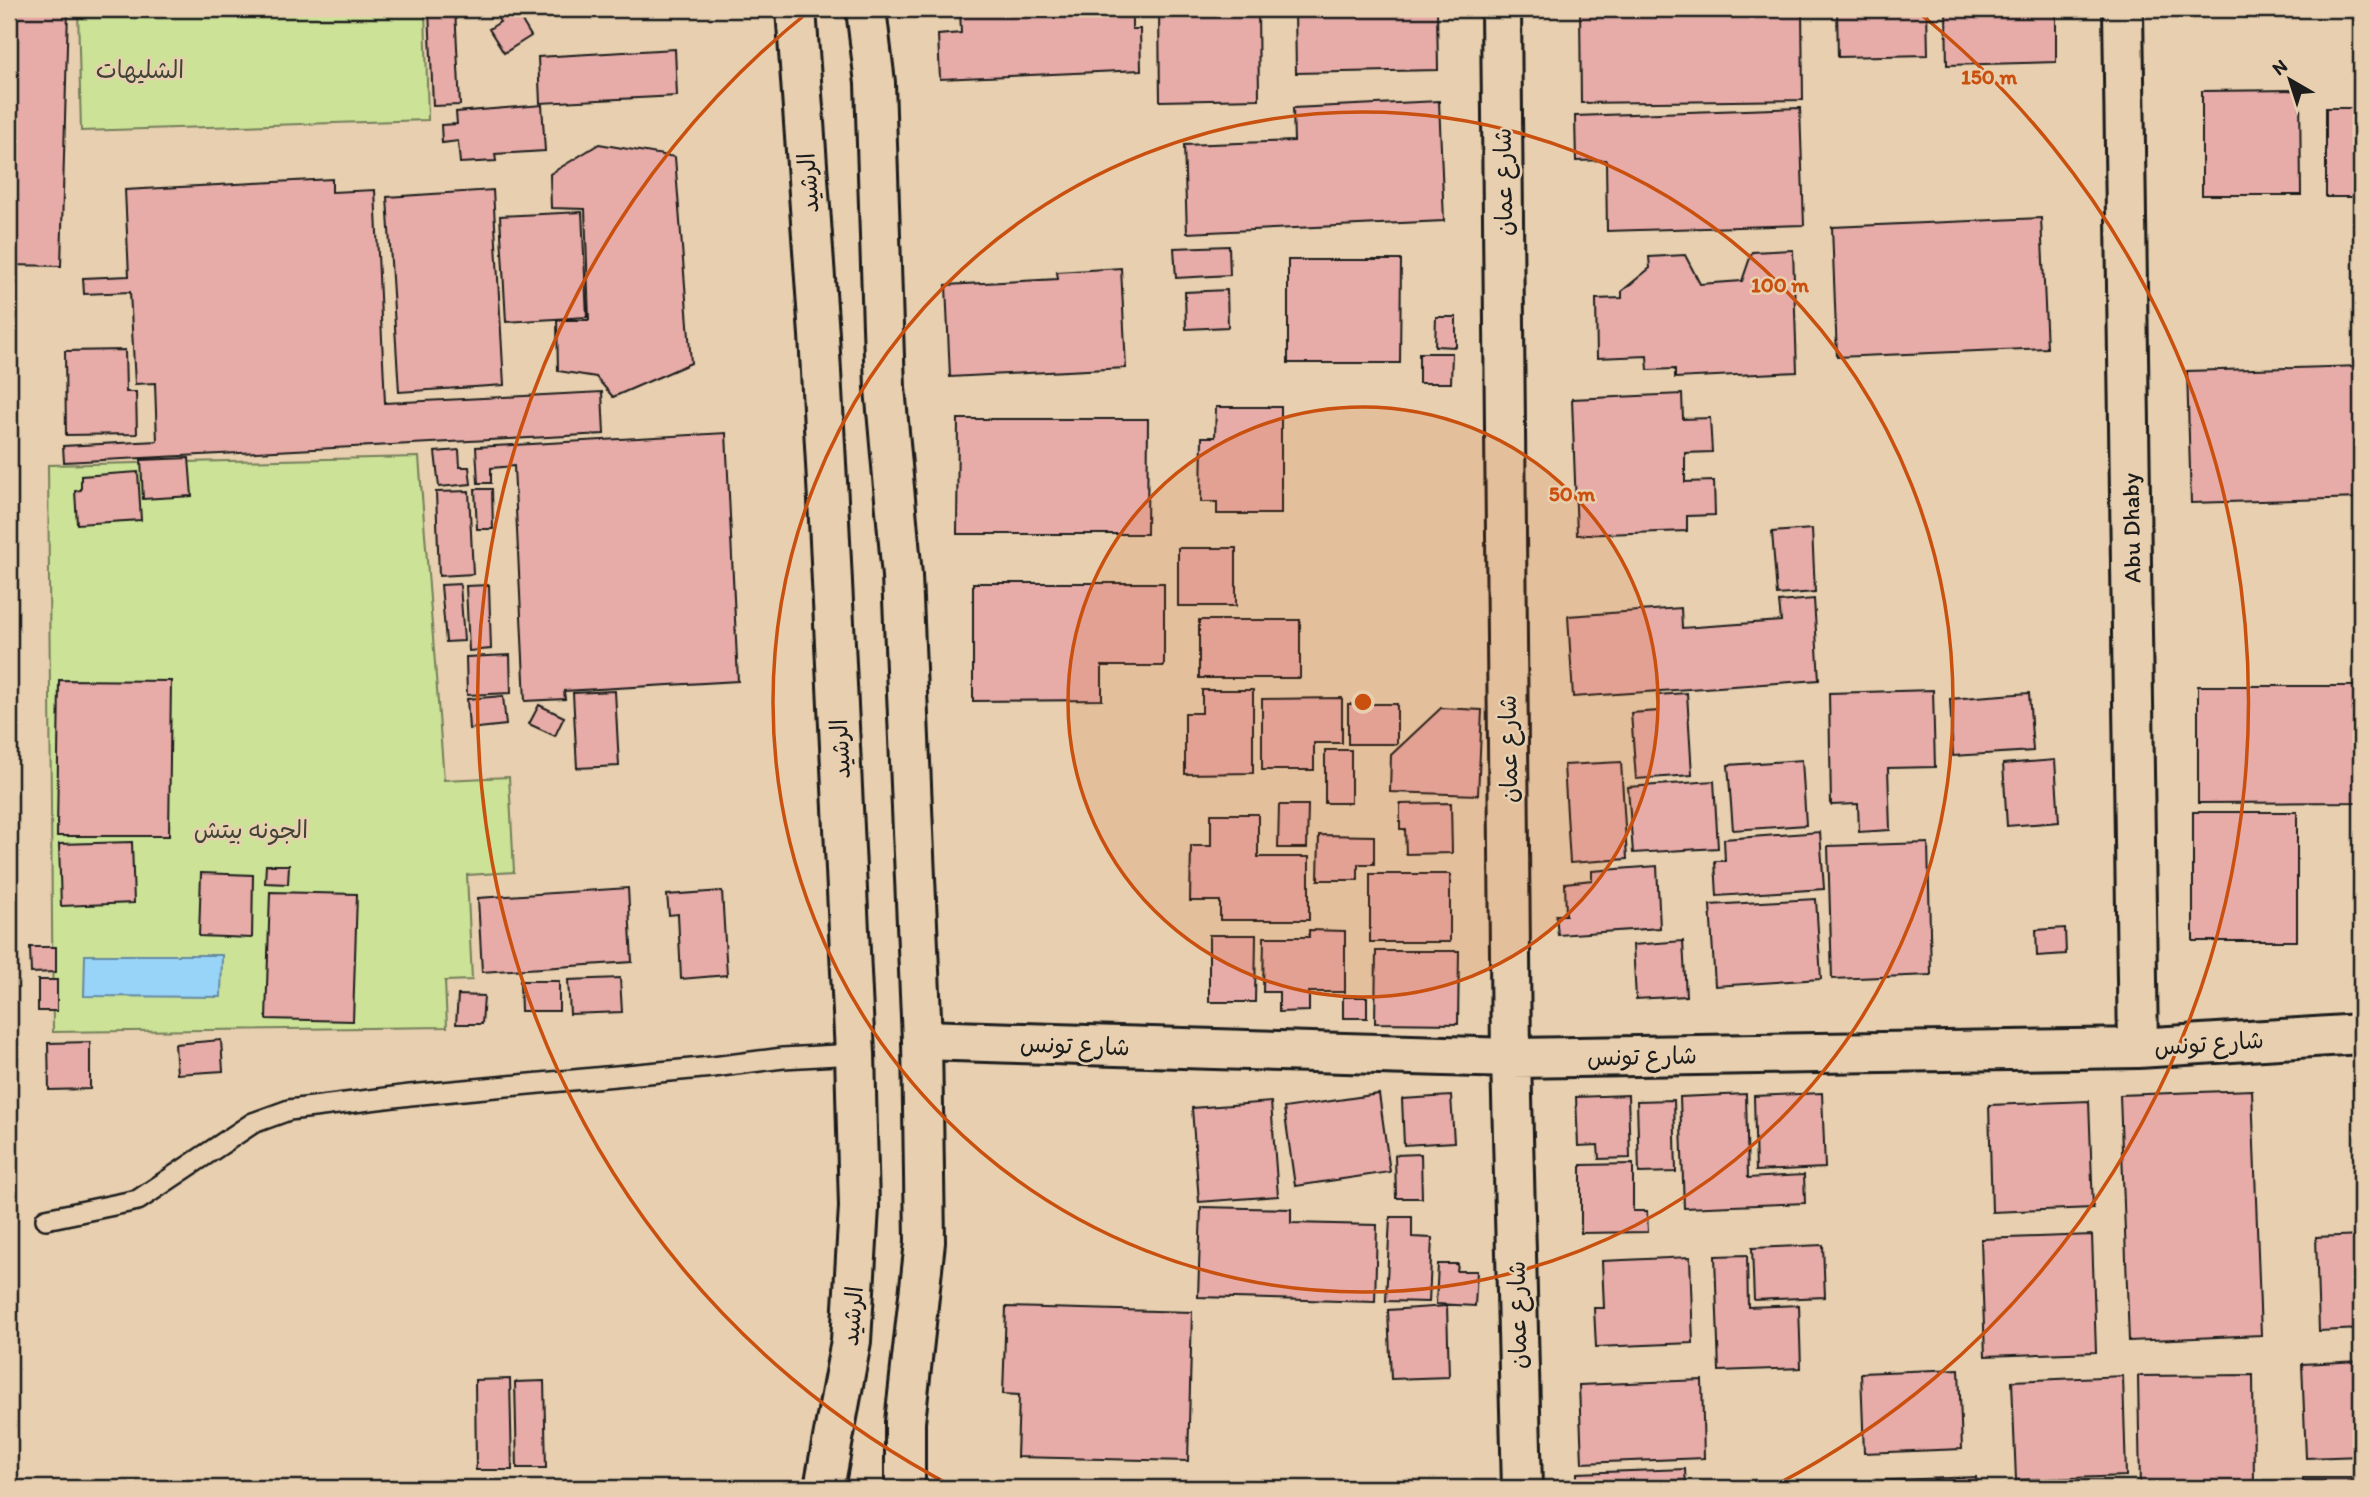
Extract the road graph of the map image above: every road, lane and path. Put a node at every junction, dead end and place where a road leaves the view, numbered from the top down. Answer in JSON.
{"nodes":[{"id":1,"x":796,"y":9,"type":"edge"},
{"id":2,"x":866,"y":9,"type":"edge"},
{"id":3,"x":1501,"y":9,"type":"edge"},
{"id":4,"x":2123,"y":9,"type":"edge"},
{"id":5,"x":2361,"y":1034,"type":"edge"},
{"id":6,"x":922,"y":1040,"type":"junction"},
{"id":7,"x":2138,"y":1048,"type":"junction"},
{"id":8,"x":855,"y":1054,"type":"junction"},
{"id":9,"x":1511,"y":1058,"type":"junction"},
{"id":10,"x":46,"y":1219,"type":"dead end"},
{"id":11,"x":824,"y":1488,"type":"edge"},
{"id":12,"x":905,"y":1488,"type":"edge"},
{"id":13,"x":1522,"y":1488,"type":"edge"}],
"edges":[{"from":1,"to":8,"type":"street","name":"الرشيد"},
{"from":2,"to":6,"type":"street"},
{"from":3,"to":9,"type":"street","name":"شارع عمان"},
{"from":4,"to":7,"type":"street","name":"Abu Dhaby"},
{"from":5,"to":7,"type":"street","name":"شارع تونس"},
{"from":6,"to":9,"type":"street","name":"شارع تونس"},
{"from":6,"to":12,"type":"street"},
{"from":7,"to":9,"type":"street","name":"شارع تونس"},
{"from":8,"to":10,"type":"lane"},
{"from":8,"to":11,"type":"street","name":"الرشيد"},
{"from":9,"to":13,"type":"street","name":"شارع عمان"}]}
